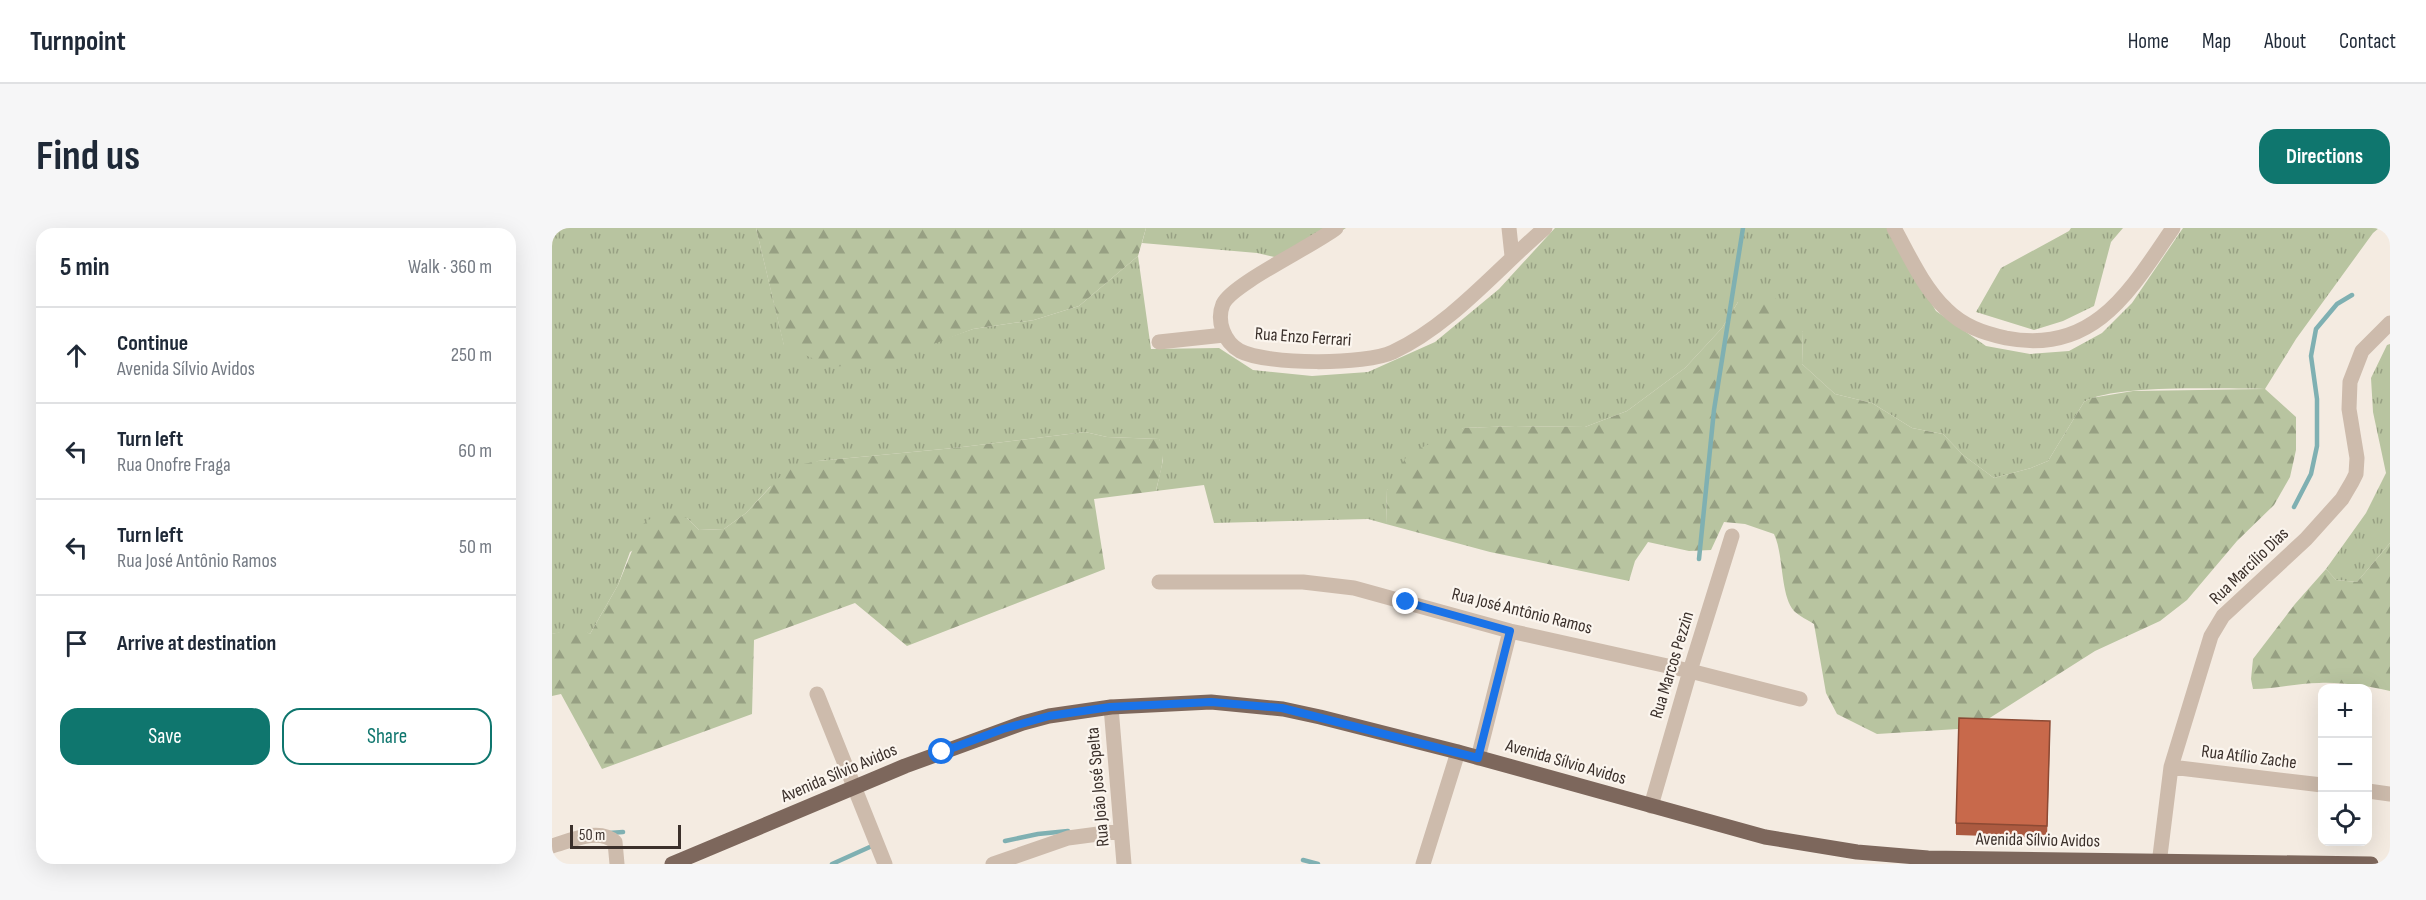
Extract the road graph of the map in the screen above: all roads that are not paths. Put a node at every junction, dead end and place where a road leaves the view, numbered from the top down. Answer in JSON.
{"nodes":[{"id":1,"x":1336,"y":228,"type":"edge"},
{"id":2,"x":1509,"y":228,"type":"edge"},
{"id":3,"x":1545,"y":228,"type":"edge"},
{"id":4,"x":1894,"y":228,"type":"edge"},
{"id":5,"x":2173,"y":228,"type":"edge"},
{"id":6,"x":1512,"y":256,"type":"junction"},
{"id":7,"x":2390,"y":323,"type":"edge"},
{"id":8,"x":1224,"y":335,"type":"junction"},
{"id":9,"x":1158,"y":342,"type":"dead end"},
{"id":10,"x":1732,"y":536,"type":"dead end"},
{"id":11,"x":1159,"y":582,"type":"dead end"},
{"id":12,"x":1510,"y":631,"type":"junction"},
{"id":13,"x":1690,"y":671,"type":"junction"},
{"id":14,"x":817,"y":694,"type":"dead end"},
{"id":15,"x":1800,"y":699,"type":"dead end"},
{"id":16,"x":1110,"y":707,"type":"junction"},
{"id":17,"x":1458,"y":752,"type":"junction"},
{"id":18,"x":1478,"y":758,"type":"junction"},
{"id":19,"x":2171,"y":767,"type":"junction"},
{"id":20,"x":2318,"y":785,"type":"edge"},
{"id":21,"x":855,"y":789,"type":"junction"},
{"id":22,"x":2372,"y":792,"type":"edge"},
{"id":23,"x":2390,"y":794,"type":"edge"},
{"id":24,"x":1651,"y":806,"type":"junction"},
{"id":25,"x":1121,"y":831,"type":"junction"},
{"id":26,"x":552,"y":846,"type":"edge"},
{"id":27,"x":2159,"y":862,"type":"edge"},
{"id":28,"x":2194,"y":863,"type":"edge"},
{"id":29,"x":2258,"y":863,"type":"edge"},
{"id":30,"x":617,"y":864,"type":"edge"},
{"id":31,"x":672,"y":864,"type":"edge"},
{"id":32,"x":885,"y":864,"type":"edge"},
{"id":33,"x":993,"y":864,"type":"edge"},
{"id":34,"x":1124,"y":864,"type":"edge"},
{"id":35,"x":1423,"y":864,"type":"edge"},
{"id":36,"x":2371,"y":864,"type":"edge"}],
"edges":[{"from":1,"to":8,"type":"street"},
{"from":2,"to":6,"type":"street"},
{"from":3,"to":6,"type":"street","name":"Rua Enzo Ferrari"},
{"from":4,"to":5,"type":"street"},
{"from":6,"to":8,"type":"street","name":"Rua Enzo Ferrari"},
{"from":7,"to":19,"type":"street","name":"Rua Marcílio Dias"},
{"from":8,"to":9,"type":"street"},
{"from":10,"to":13,"type":"street","name":"Rua Marcos Pezzin"},
{"from":11,"to":12,"type":"street","name":"Rua José Antônio Ramos"},
{"from":12,"to":13,"type":"street","name":"Rua José Antônio Ramos"},
{"from":12,"to":18,"type":"street"},
{"from":13,"to":15,"type":"street","name":"Rua José Antônio Ramos"},
{"from":13,"to":24,"type":"street","name":"Rua Marcos Pezzin"},
{"from":14,"to":21,"type":"street"},
{"from":16,"to":17,"type":"main road","name":"Avenida Sílvio Avidos"},
{"from":16,"to":21,"type":"main road","name":"Avenida Sílvio Avidos"},
{"from":16,"to":25,"type":"street","name":"Rua João José Spelta"},
{"from":17,"to":18,"type":"main road","name":"Avenida Sílvio Avidos"},
{"from":17,"to":35,"type":"street"},
{"from":18,"to":24,"type":"main road","name":"Avenida Sílvio Avidos"},
{"from":19,"to":20,"type":"street","name":"Rua Atílio Zache"},
{"from":19,"to":27,"type":"street","name":"Rua Marcílio Dias"},
{"from":21,"to":31,"type":"main road","name":"Avenida Sílvio Avidos"},
{"from":21,"to":32,"type":"street"},
{"from":22,"to":23,"type":"street"},
{"from":24,"to":27,"type":"main road","name":"Avenida Sílvio Avidos"},
{"from":25,"to":33,"type":"street"},
{"from":25,"to":34,"type":"street","name":"Rua João José Spelta"},
{"from":26,"to":30,"type":"street"},
{"from":27,"to":28,"type":"main road","name":"Avenida Sílvio Avidos"},
{"from":28,"to":29,"type":"main road","name":"Avenida Sílvio Avidos"},
{"from":29,"to":36,"type":"main road","name":"Avenida Sílvio Avidos"}]}
